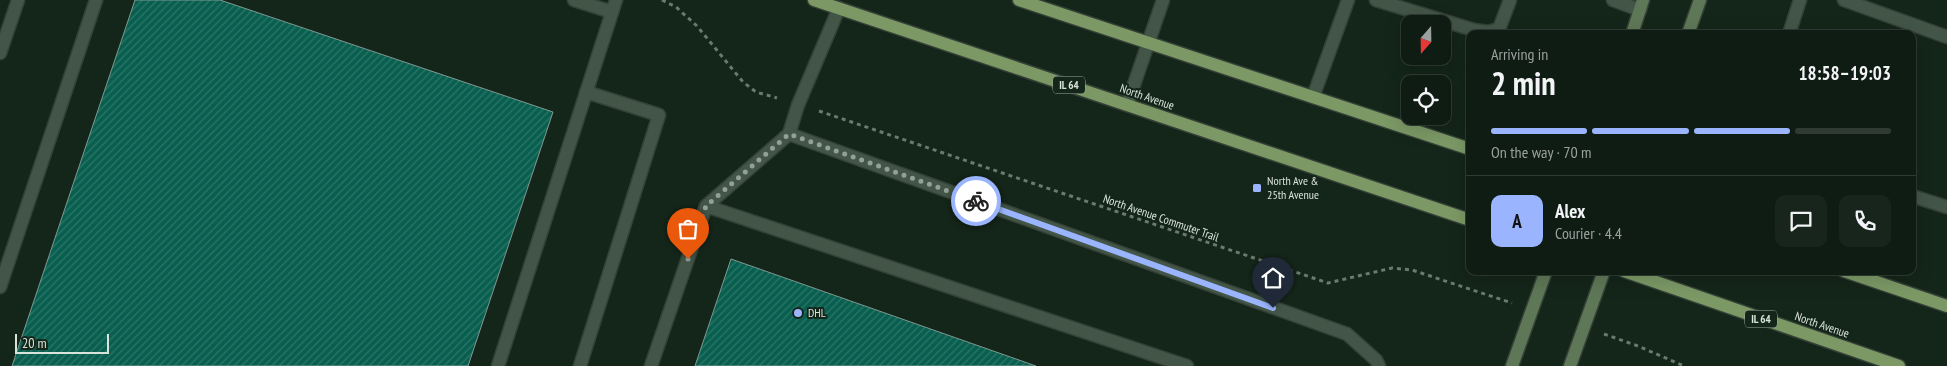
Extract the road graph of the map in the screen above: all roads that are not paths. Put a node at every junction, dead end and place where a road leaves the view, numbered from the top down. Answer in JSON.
{"nodes":[{"id":1,"x":18,"y":0,"type":"edge"},
{"id":2,"x":96,"y":0,"type":"edge"},
{"id":3,"x":574,"y":0,"type":"edge"},
{"id":4,"x":814,"y":0,"type":"edge"},
{"id":5,"x":1019,"y":0,"type":"edge"},
{"id":6,"x":1163,"y":0,"type":"edge"},
{"id":7,"x":1348,"y":0,"type":"edge"},
{"id":8,"x":1376,"y":0,"type":"edge"},
{"id":9,"x":1510,"y":0,"type":"edge"},
{"id":10,"x":1613,"y":0,"type":"edge"},
{"id":11,"x":1700,"y":0,"type":"edge"},
{"id":12,"x":1800,"y":0,"type":"edge"},
{"id":13,"x":1844,"y":0,"type":"edge"},
{"id":14,"x":1642,"y":5,"type":"edge"},
{"id":15,"x":614,"y":6,"type":"edge"},
{"id":16,"x":839,"y":8,"type":"junction"},
{"id":17,"x":1479,"y":30,"type":"edge"},
{"id":18,"x":1495,"y":30,"type":"edge"},
{"id":19,"x":1633,"y":30,"type":"edge"},
{"id":20,"x":1689,"y":30,"type":"edge"},
{"id":21,"x":1790,"y":30,"type":"edge"},
{"id":22,"x":1947,"y":37,"type":"edge"},
{"id":23,"x":1149,"y":43,"type":"junction"},
{"id":24,"x":0,"y":53,"type":"edge"},
{"id":25,"x":586,"y":92,"type":"junction"},
{"id":26,"x":1313,"y":97,"type":"junction"},
{"id":27,"x":1127,"y":105,"type":"junction"},
{"id":28,"x":789,"y":134,"type":"junction"},
{"id":29,"x":1466,"y":148,"type":"edge"},
{"id":30,"x":1916,"y":197,"type":"edge"},
{"id":31,"x":706,"y":206,"type":"junction"},
{"id":32,"x":1947,"y":207,"type":"edge"},
{"id":33,"x":1466,"y":219,"type":"edge"},
{"id":34,"x":1545,"y":275,"type":"edge"},
{"id":35,"x":1603,"y":275,"type":"edge"},
{"id":36,"x":1636,"y":275,"type":"edge"},
{"id":37,"x":1856,"y":275,"type":"edge"},
{"id":38,"x":0,"y":287,"type":"edge"},
{"id":39,"x":1947,"y":306,"type":"edge"},
{"id":40,"x":498,"y":366,"type":"edge"},
{"id":41,"x":580,"y":366,"type":"edge"},
{"id":42,"x":651,"y":366,"type":"edge"},
{"id":43,"x":1186,"y":366,"type":"edge"},
{"id":44,"x":1379,"y":366,"type":"edge"},
{"id":45,"x":1512,"y":366,"type":"edge"},
{"id":46,"x":1570,"y":366,"type":"edge"},
{"id":47,"x":1899,"y":366,"type":"edge"}],
"edges":[{"from":1,"to":24,"type":"street"},
{"from":2,"to":38,"type":"street"},
{"from":3,"to":15,"type":"street"},
{"from":4,"to":16,"type":"main road","name":"North Avenue","number":"IL 64"},
{"from":5,"to":23,"type":"main road"},
{"from":6,"to":23,"type":"street"},
{"from":7,"to":26,"type":"street"},
{"from":8,"to":17,"type":"street"},
{"from":9,"to":18,"type":"street"},
{"from":10,"to":14,"type":"street"},
{"from":11,"to":20,"type":"main road"},
{"from":12,"to":21,"type":"street"},
{"from":13,"to":22,"type":"street"},
{"from":14,"to":19,"type":"main road"},
{"from":15,"to":25,"type":"street"},
{"from":16,"to":27,"type":"main road","name":"North Avenue","number":"IL 64"},
{"from":16,"to":28,"type":"street"},
{"from":23,"to":26,"type":"main road"},
{"from":23,"to":27,"type":"street"},
{"from":25,"to":40,"type":"street"},
{"from":25,"to":41,"type":"street"},
{"from":26,"to":29,"type":"main road"},
{"from":27,"to":33,"type":"main road","name":"North Avenue","number":"IL 64"},
{"from":28,"to":31,"type":"street"},
{"from":28,"to":44,"type":"street"},
{"from":30,"to":32,"type":"street"},
{"from":31,"to":42,"type":"street"},
{"from":31,"to":43,"type":"street"},
{"from":34,"to":45,"type":"main road"},
{"from":35,"to":46,"type":"main road"},
{"from":36,"to":47,"type":"main road","name":"North Avenue","number":"IL 64"},
{"from":37,"to":39,"type":"main road"}]}
